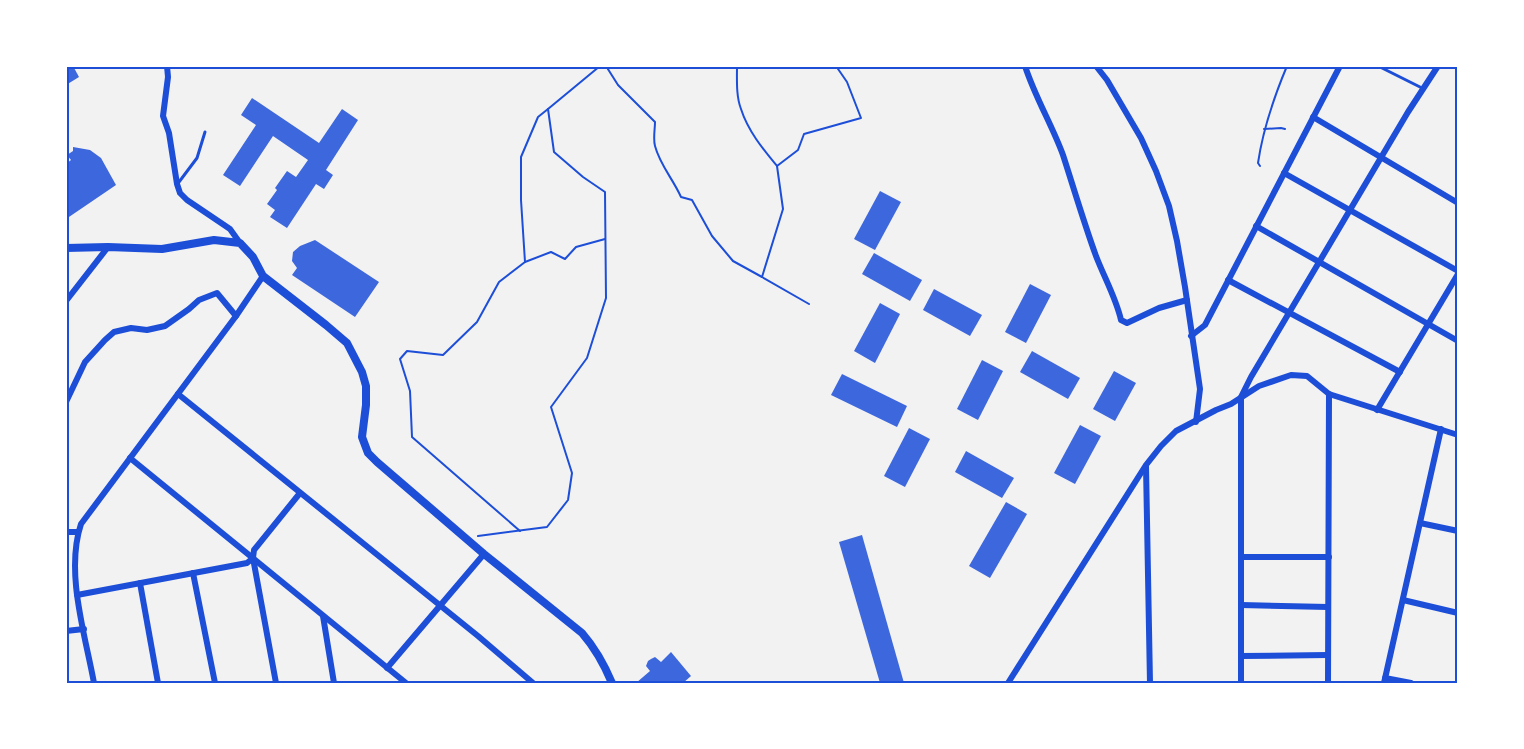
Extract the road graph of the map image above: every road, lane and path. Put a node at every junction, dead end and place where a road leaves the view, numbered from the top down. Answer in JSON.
{"nodes":[{"id":1,"x":166,"y":66,"type":"edge"},
{"id":2,"x":600,"y":66,"type":"edge"},
{"id":3,"x":606,"y":66,"type":"edge"},
{"id":4,"x":737,"y":66,"type":"edge"},
{"id":5,"x":836,"y":66,"type":"edge"},
{"id":6,"x":1025,"y":66,"type":"edge"},
{"id":7,"x":1096,"y":66,"type":"edge"},
{"id":8,"x":1287,"y":66,"type":"edge"},
{"id":9,"x":1340,"y":66,"type":"edge"},
{"id":10,"x":1378,"y":66,"type":"edge"},
{"id":11,"x":1438,"y":66,"type":"edge"},
{"id":12,"x":1424,"y":88,"type":"junction"},
{"id":13,"x":548,"y":109,"type":"junction"},
{"id":14,"x":1313,"y":117,"type":"junction"},
{"id":15,"x":1264,"y":129,"type":"junction"},
{"id":16,"x":1285,"y":129,"type":"dead end"},
{"id":17,"x":205,"y":132,"type":"dead end"},
{"id":18,"x":1381,"y":158,"type":"junction"},
{"id":19,"x":777,"y":166,"type":"junction"},
{"id":20,"x":1260,"y":166,"type":"dead end"},
{"id":21,"x":1284,"y":173,"type":"junction"},
{"id":22,"x":177,"y":184,"type":"junction"},
{"id":23,"x":1458,"y":203,"type":"edge"},
{"id":24,"x":1350,"y":210,"type":"junction"},
{"id":25,"x":1256,"y":226,"type":"junction"},
{"id":26,"x":605,"y":239,"type":"junction"},
{"id":27,"x":240,"y":243,"type":"junction"},
{"id":28,"x":108,"y":247,"type":"junction"},
{"id":29,"x":66,"y":248,"type":"edge"},
{"id":30,"x":525,"y":262,"type":"junction"},
{"id":31,"x":1319,"y":262,"type":"junction"},
{"id":32,"x":1458,"y":272,"type":"edge"},
{"id":33,"x":263,"y":276,"type":"junction"},
{"id":34,"x":762,"y":277,"type":"junction"},
{"id":35,"x":1228,"y":280,"type":"junction"},
{"id":36,"x":1187,"y":300,"type":"junction"},
{"id":37,"x":66,"y":301,"type":"edge"},
{"id":38,"x":809,"y":304,"type":"dead end"},
{"id":39,"x":1289,"y":313,"type":"junction"},
{"id":40,"x":236,"y":316,"type":"junction"},
{"id":41,"x":1428,"y":324,"type":"junction"},
{"id":42,"x":1191,"y":336,"type":"junction"},
{"id":43,"x":1458,"y":341,"type":"edge"},
{"id":44,"x":1400,"y":372,"type":"junction"},
{"id":45,"x":178,"y":394,"type":"junction"},
{"id":46,"x":1329,"y":394,"type":"junction"},
{"id":47,"x":1241,"y":397,"type":"junction"},
{"id":48,"x":66,"y":402,"type":"edge"},
{"id":49,"x":1377,"y":410,"type":"junction"},
{"id":50,"x":1196,"y":422,"type":"junction"},
{"id":51,"x":1440,"y":429,"type":"junction"},
{"id":52,"x":1458,"y":435,"type":"edge"},
{"id":53,"x":130,"y":458,"type":"junction"},
{"id":54,"x":1146,"y":465,"type":"junction"},
{"id":55,"x":300,"y":493,"type":"junction"},
{"id":56,"x":1420,"y":523,"type":"junction"},
{"id":57,"x":520,"y":531,"type":"junction"},
{"id":58,"x":1458,"y":531,"type":"edge"},
{"id":59,"x":66,"y":532,"type":"edge"},
{"id":60,"x":78,"y":532,"type":"junction"},
{"id":61,"x":465,"y":538,"type":"junction"},
{"id":62,"x":484,"y":554,"type":"junction"},
{"id":63,"x":1329,"y":556,"type":"junction"},
{"id":64,"x":1241,"y":557,"type":"junction"},
{"id":65,"x":253,"y":558,"type":"junction"},
{"id":66,"x":193,"y":573,"type":"junction"},
{"id":67,"x":140,"y":583,"type":"junction"},
{"id":68,"x":77,"y":595,"type":"junction"},
{"id":69,"x":1403,"y":600,"type":"junction"},
{"id":70,"x":1241,"y":605,"type":"junction"},
{"id":71,"x":440,"y":606,"type":"junction"},
{"id":72,"x":1328,"y":607,"type":"junction"},
{"id":73,"x":1458,"y":613,"type":"edge"},
{"id":74,"x":322,"y":615,"type":"junction"},
{"id":75,"x":84,"y":628,"type":"junction"},
{"id":76,"x":66,"y":631,"type":"edge"},
{"id":77,"x":1241,"y":656,"type":"junction"},
{"id":78,"x":1328,"y":656,"type":"junction"},
{"id":79,"x":390,"y":670,"type":"junction"},
{"id":80,"x":1385,"y":680,"type":"edge"},
{"id":81,"x":94,"y":683,"type":"edge"},
{"id":82,"x":158,"y":683,"type":"edge"},
{"id":83,"x":215,"y":683,"type":"edge"},
{"id":84,"x":276,"y":683,"type":"edge"},
{"id":85,"x":334,"y":683,"type":"edge"},
{"id":86,"x":394,"y":683,"type":"edge"},
{"id":87,"x":406,"y":683,"type":"edge"},
{"id":88,"x":533,"y":683,"type":"edge"},
{"id":89,"x":612,"y":683,"type":"edge"},
{"id":90,"x":1008,"y":683,"type":"edge"},
{"id":91,"x":1150,"y":683,"type":"edge"},
{"id":92,"x":1241,"y":683,"type":"edge"},
{"id":93,"x":1328,"y":683,"type":"edge"},
{"id":94,"x":1411,"y":683,"type":"edge"}],
"edges":[{"from":1,"to":22,"type":"street"},
{"from":2,"to":13,"type":"path"},
{"from":3,"to":34,"type":"path"},
{"from":4,"to":19,"type":"path"},
{"from":5,"to":19,"type":"path"},
{"from":6,"to":36,"type":"street"},
{"from":7,"to":36,"type":"street"},
{"from":8,"to":15,"type":"path"},
{"from":9,"to":14,"type":"street"},
{"from":10,"to":12,"type":"lane"},
{"from":11,"to":12,"type":"street"},
{"from":12,"to":18,"type":"street"},
{"from":13,"to":26,"type":"path"},
{"from":13,"to":30,"type":"path"},
{"from":14,"to":18,"type":"street"},
{"from":14,"to":21,"type":"street"},
{"from":15,"to":16,"type":"path"},
{"from":15,"to":20,"type":"path"},
{"from":17,"to":22,"type":"lane"},
{"from":18,"to":23,"type":"street"},
{"from":18,"to":24,"type":"street"},
{"from":19,"to":34,"type":"path"},
{"from":21,"to":24,"type":"street"},
{"from":21,"to":25,"type":"street"},
{"from":22,"to":27,"type":"street"},
{"from":24,"to":31,"type":"street"},
{"from":24,"to":32,"type":"street"},
{"from":25,"to":31,"type":"street"},
{"from":25,"to":35,"type":"street"},
{"from":26,"to":30,"type":"path"},
{"from":26,"to":57,"type":"path"},
{"from":27,"to":28,"type":"street"},
{"from":27,"to":33,"type":"street"},
{"from":28,"to":29,"type":"street"},
{"from":28,"to":37,"type":"street"},
{"from":30,"to":57,"type":"path"},
{"from":31,"to":39,"type":"street"},
{"from":31,"to":41,"type":"street"},
{"from":32,"to":41,"type":"street"},
{"from":33,"to":40,"type":"street"},
{"from":33,"to":61,"type":"street"},
{"from":34,"to":38,"type":"path"},
{"from":35,"to":39,"type":"street"},
{"from":35,"to":42,"type":"street"},
{"from":36,"to":42,"type":"street"},
{"from":39,"to":44,"type":"street"},
{"from":39,"to":47,"type":"street"},
{"from":40,"to":45,"type":"street"},
{"from":40,"to":48,"type":"street"},
{"from":41,"to":43,"type":"street"},
{"from":41,"to":44,"type":"street"},
{"from":42,"to":50,"type":"street"},
{"from":44,"to":49,"type":"street"},
{"from":45,"to":53,"type":"street"},
{"from":45,"to":55,"type":"street"},
{"from":46,"to":47,"type":"street"},
{"from":46,"to":49,"type":"street"},
{"from":46,"to":63,"type":"street"},
{"from":47,"to":50,"type":"street"},
{"from":47,"to":64,"type":"street"},
{"from":49,"to":51,"type":"street"},
{"from":50,"to":54,"type":"street"},
{"from":51,"to":52,"type":"street"},
{"from":51,"to":56,"type":"street"},
{"from":53,"to":60,"type":"street"},
{"from":53,"to":65,"type":"street"},
{"from":54,"to":90,"type":"street"},
{"from":54,"to":91,"type":"street"},
{"from":55,"to":65,"type":"street"},
{"from":55,"to":71,"type":"street"},
{"from":56,"to":58,"type":"street"},
{"from":56,"to":69,"type":"street"},
{"from":57,"to":61,"type":"path"},
{"from":59,"to":60,"type":"street"},
{"from":60,"to":68,"type":"street"},
{"from":61,"to":62,"type":"street"},
{"from":62,"to":71,"type":"street"},
{"from":62,"to":89,"type":"street"},
{"from":63,"to":64,"type":"street"},
{"from":63,"to":72,"type":"street"},
{"from":64,"to":70,"type":"street"},
{"from":65,"to":66,"type":"street"},
{"from":65,"to":74,"type":"street"},
{"from":65,"to":84,"type":"street"},
{"from":66,"to":67,"type":"street"},
{"from":66,"to":83,"type":"street"},
{"from":67,"to":68,"type":"street"},
{"from":67,"to":82,"type":"street"},
{"from":68,"to":75,"type":"street"},
{"from":69,"to":73,"type":"street"},
{"from":69,"to":80,"type":"street"},
{"from":70,"to":72,"type":"street"},
{"from":70,"to":77,"type":"street"},
{"from":71,"to":79,"type":"street"},
{"from":71,"to":88,"type":"street"},
{"from":72,"to":78,"type":"street"},
{"from":74,"to":79,"type":"street"},
{"from":74,"to":85,"type":"street"},
{"from":75,"to":76,"type":"street"},
{"from":75,"to":81,"type":"street"},
{"from":77,"to":78,"type":"street"},
{"from":77,"to":92,"type":"street"},
{"from":78,"to":93,"type":"street"},
{"from":79,"to":86,"type":"street"},
{"from":79,"to":87,"type":"street"},
{"from":80,"to":94,"type":"street"}]}
